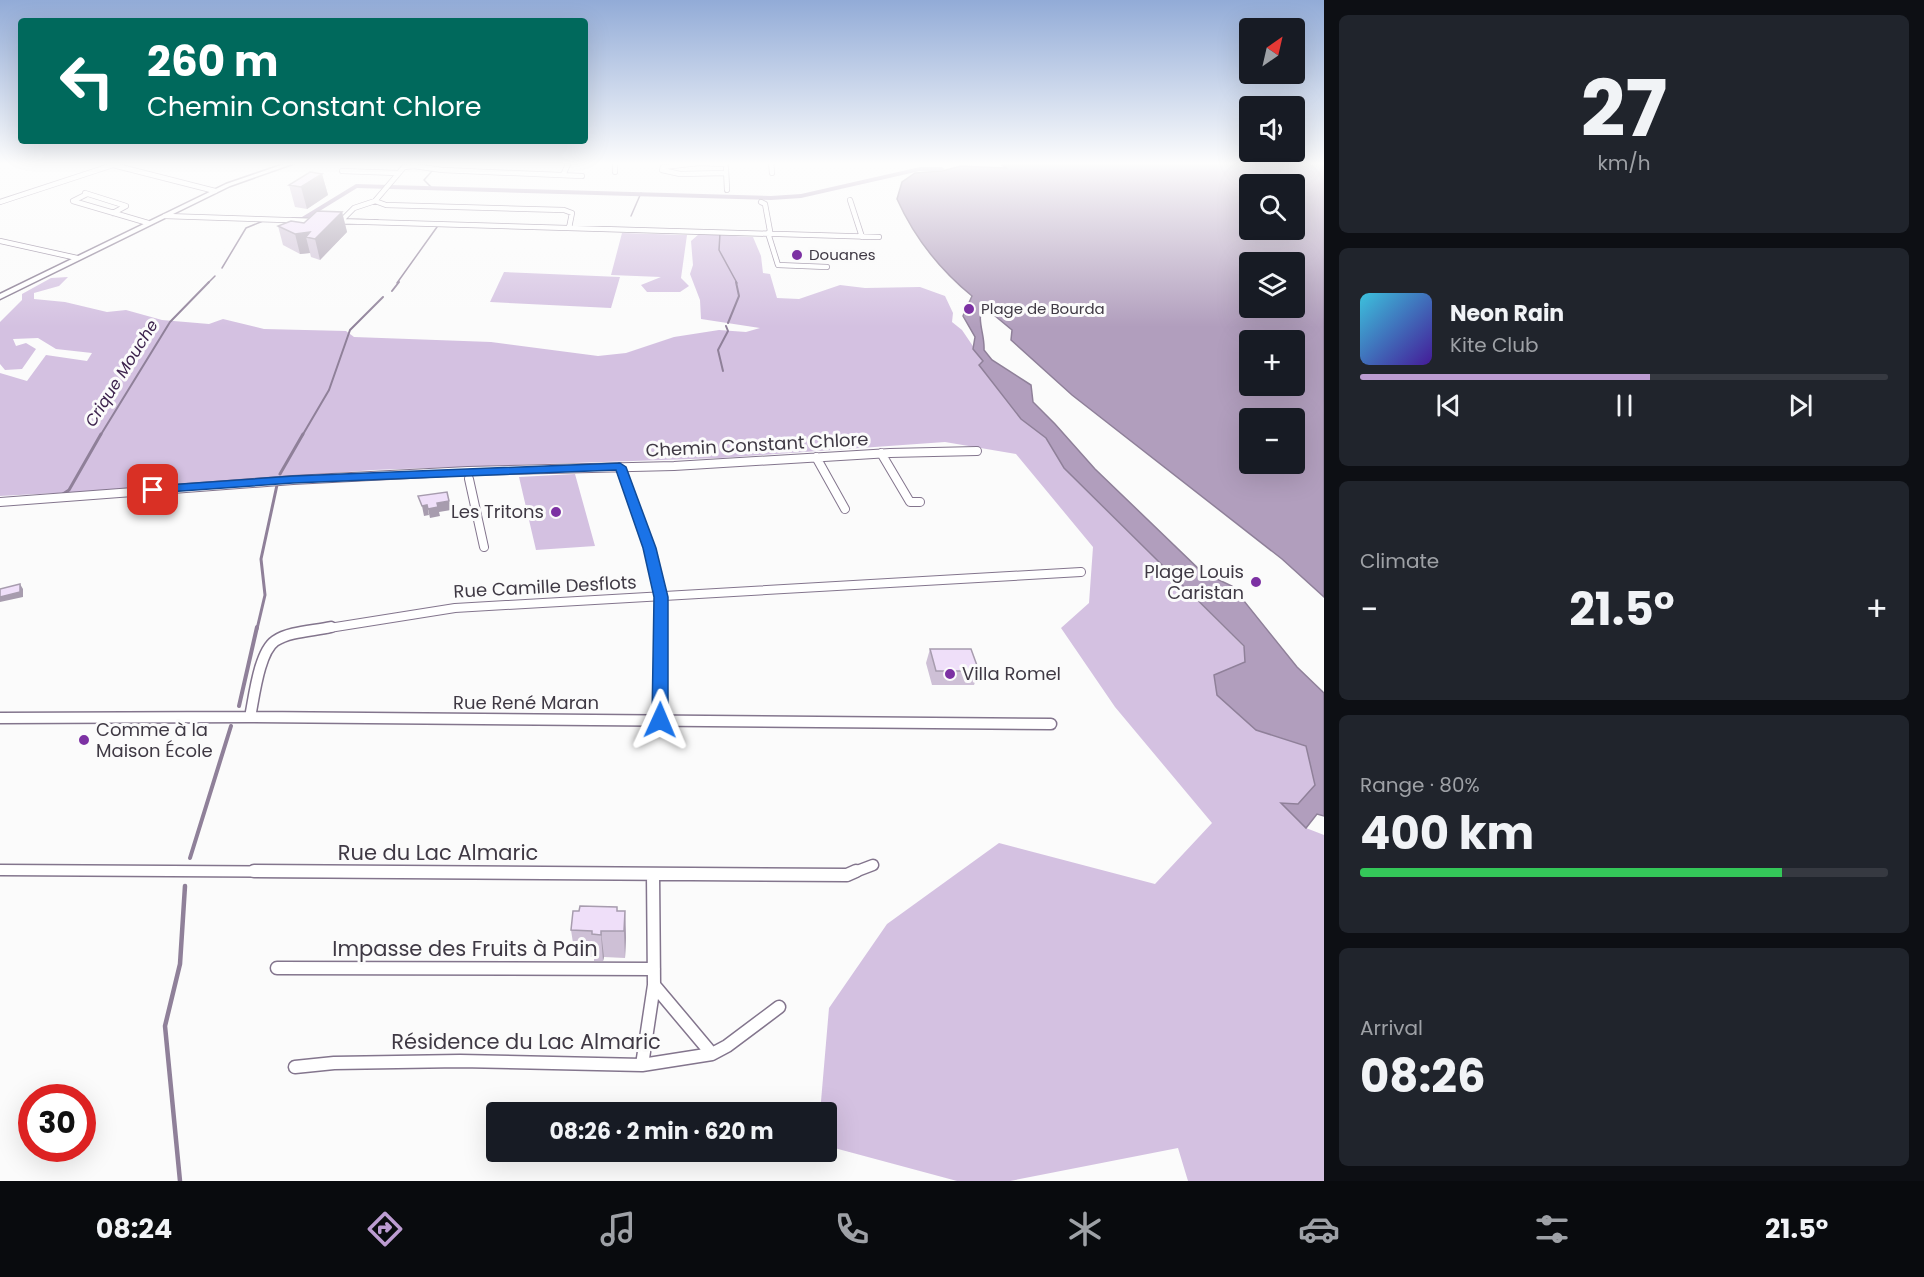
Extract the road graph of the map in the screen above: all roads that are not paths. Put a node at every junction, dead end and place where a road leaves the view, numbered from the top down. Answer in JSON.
{"nodes":[{"id":1,"x":125,"y":217,"type":"edge"},
{"id":2,"x":163,"y":217,"type":"edge"},
{"id":3,"x":197,"y":217,"type":"edge"},
{"id":4,"x":345,"y":217,"type":"edge"},
{"id":5,"x":571,"y":217,"type":"edge"},
{"id":6,"x":767,"y":217,"type":"edge"},
{"id":7,"x":856,"y":217,"type":"edge"},
{"id":8,"x":340,"y":222,"type":"junction"},
{"id":9,"x":148,"y":224,"type":"junction"},
{"id":10,"x":569,"y":228,"type":"junction"},
{"id":11,"x":768,"y":233,"type":"junction"},
{"id":12,"x":862,"y":237,"type":"junction"},
{"id":13,"x":879,"y":237,"type":"dead end"},
{"id":14,"x":0,"y":241,"type":"edge"},
{"id":15,"x":77,"y":258,"type":"junction"},
{"id":16,"x":826,"y":267,"type":"dead end"},
{"id":17,"x":0,"y":298,"type":"edge"},
{"id":18,"x":977,"y":451,"type":"dead end"},
{"id":19,"x":880,"y":453,"type":"junction"},
{"id":20,"x":816,"y":457,"type":"junction"},
{"id":21,"x":620,"y":467,"type":"junction"},
{"id":22,"x":469,"y":479,"type":"dead end"},
{"id":23,"x":0,"y":502,"type":"edge"},
{"id":24,"x":920,"y":502,"type":"dead end"},
{"id":25,"x":845,"y":509,"type":"dead end"},
{"id":26,"x":484,"y":547,"type":"dead end"},
{"id":27,"x":1082,"y":572,"type":"dead end"},
{"id":28,"x":661,"y":597,"type":"junction"},
{"id":29,"x":250,"y":717,"type":"junction"},
{"id":30,"x":0,"y":718,"type":"edge"},
{"id":31,"x":660,"y":720,"type":"junction"},
{"id":32,"x":1051,"y":724,"type":"dead end"},
{"id":33,"x":873,"y":865,"type":"dead end"},
{"id":34,"x":0,"y":870,"type":"edge"},
{"id":35,"x":654,"y":874,"type":"junction"},
{"id":36,"x":277,"y":968,"type":"dead end"},
{"id":37,"x":654,"y":969,"type":"junction"},
{"id":38,"x":654,"y":985,"type":"junction"},
{"id":39,"x":779,"y":1007,"type":"dead end"},
{"id":40,"x":712,"y":1054,"type":"junction"},
{"id":41,"x":642,"y":1065,"type":"junction"},
{"id":42,"x":294,"y":1067,"type":"dead end"}],
"edges":[{"from":1,"to":9,"type":"street"},
{"from":2,"to":9,"type":"main road"},
{"from":3,"to":8,"type":"street"},
{"from":4,"to":8,"type":"street"},
{"from":5,"to":10,"type":"street"},
{"from":6,"to":11,"type":"street"},
{"from":7,"to":12,"type":"street"},
{"from":8,"to":10,"type":"street"},
{"from":9,"to":15,"type":"main road"},
{"from":10,"to":11,"type":"street"},
{"from":11,"to":12,"type":"street"},
{"from":11,"to":16,"type":"street"},
{"from":12,"to":13,"type":"street"},
{"from":14,"to":15,"type":"street"},
{"from":15,"to":17,"type":"main road"},
{"from":18,"to":19,"type":"street","name":"Chemin Constant Chlore"},
{"from":19,"to":20,"type":"street","name":"Chemin Constant Chlore"},
{"from":19,"to":24,"type":"street"},
{"from":20,"to":21,"type":"street","name":"Chemin Constant Chlore"},
{"from":20,"to":25,"type":"street"},
{"from":21,"to":23,"type":"street","name":"Chemin Constant Chlore"},
{"from":21,"to":28,"type":"street"},
{"from":22,"to":26,"type":"street"},
{"from":27,"to":28,"type":"street","name":"Rue Camille Desflots"},
{"from":28,"to":29,"type":"street","name":"Rue Camille Desflots"},
{"from":28,"to":31,"type":"street"},
{"from":29,"to":30,"type":"street","name":"Rue René Maran"},
{"from":29,"to":31,"type":"street","name":"Rue René Maran"},
{"from":31,"to":32,"type":"street","name":"Rue René Maran"},
{"from":33,"to":35,"type":"street","name":"Rue du Lac Almaric"},
{"from":34,"to":35,"type":"street","name":"Rue du Lac Almaric"},
{"from":35,"to":37,"type":"street"},
{"from":36,"to":37,"type":"street","name":"Impasse des Fruits à Pain"},
{"from":37,"to":38,"type":"street"},
{"from":38,"to":40,"type":"street"},
{"from":38,"to":41,"type":"street"},
{"from":39,"to":40,"type":"street","name":"Résidence du Lac Almaric"},
{"from":40,"to":41,"type":"street","name":"Résidence du Lac Almaric"},
{"from":41,"to":42,"type":"street","name":"Résidence du Lac Almaric"}]}
